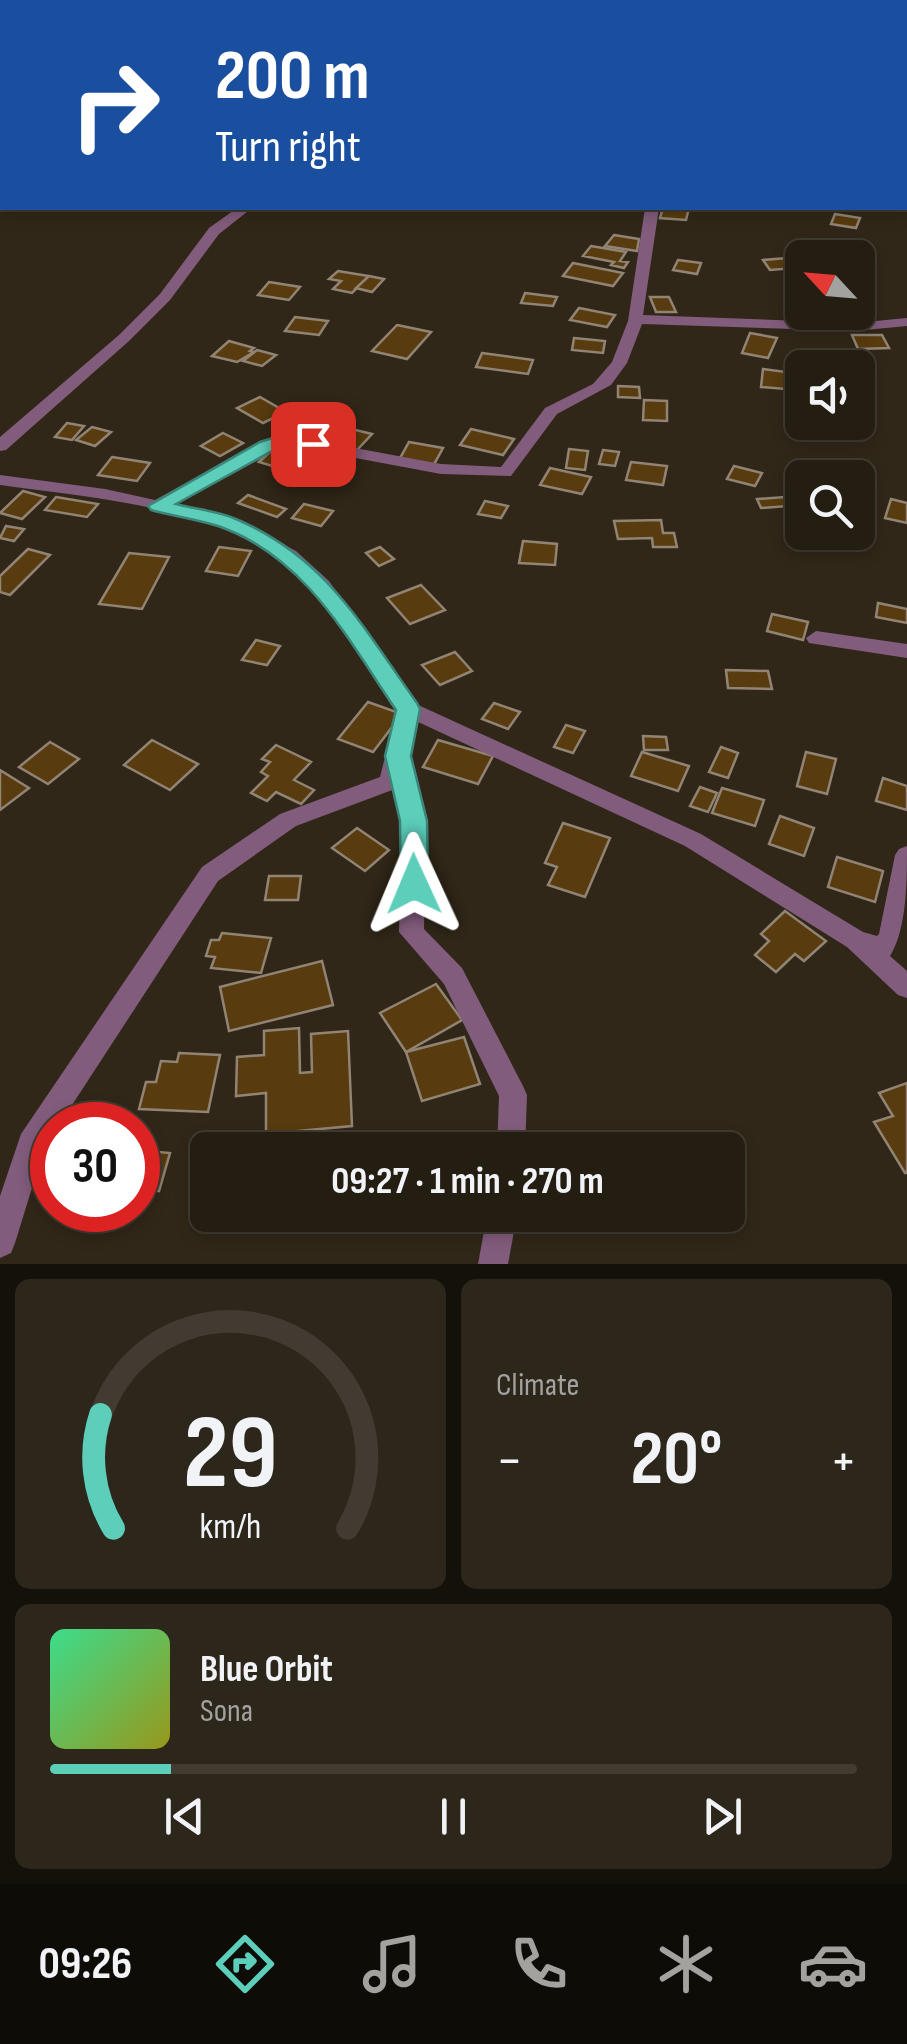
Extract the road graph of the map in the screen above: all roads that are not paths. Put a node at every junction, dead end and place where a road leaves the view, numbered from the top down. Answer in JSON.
{"nodes":[{"id":1,"x":242,"y":210,"type":"edge"},
{"id":2,"x":651,"y":210,"type":"edge"},
{"id":3,"x":636,"y":318,"type":"junction"},
{"id":4,"x":907,"y":322,"type":"edge"},
{"id":5,"x":0,"y":446,"type":"edge"},
{"id":6,"x":0,"y":480,"type":"edge"},
{"id":7,"x":158,"y":506,"type":"junction"},
{"id":8,"x":816,"y":638,"type":"dead end"},
{"id":9,"x":907,"y":651,"type":"edge"},
{"id":10,"x":408,"y":709,"type":"junction"},
{"id":11,"x":398,"y":756,"type":"junction"},
{"id":12,"x":907,"y":855,"type":"edge"},
{"id":13,"x":856,"y":940,"type":"junction"},
{"id":14,"x":907,"y":987,"type":"edge"},
{"id":15,"x":512,"y":1132,"type":"edge"},
{"id":16,"x":499,"y":1232,"type":"edge"},
{"id":17,"x":0,"y":1243,"type":"edge"},
{"id":18,"x":493,"y":1264,"type":"edge"}],
"edges":[{"from":1,"to":5,"type":"street"},
{"from":2,"to":3,"type":"street"},
{"from":3,"to":4,"type":"street"},
{"from":3,"to":7,"type":"street"},
{"from":6,"to":7,"type":"street"},
{"from":7,"to":10,"type":"street"},
{"from":8,"to":9,"type":"street"},
{"from":10,"to":11,"type":"street"},
{"from":10,"to":13,"type":"street"},
{"from":11,"to":15,"type":"street"},
{"from":11,"to":17,"type":"street"},
{"from":12,"to":13,"type":"street"},
{"from":13,"to":14,"type":"street"},
{"from":16,"to":18,"type":"street"}]}
